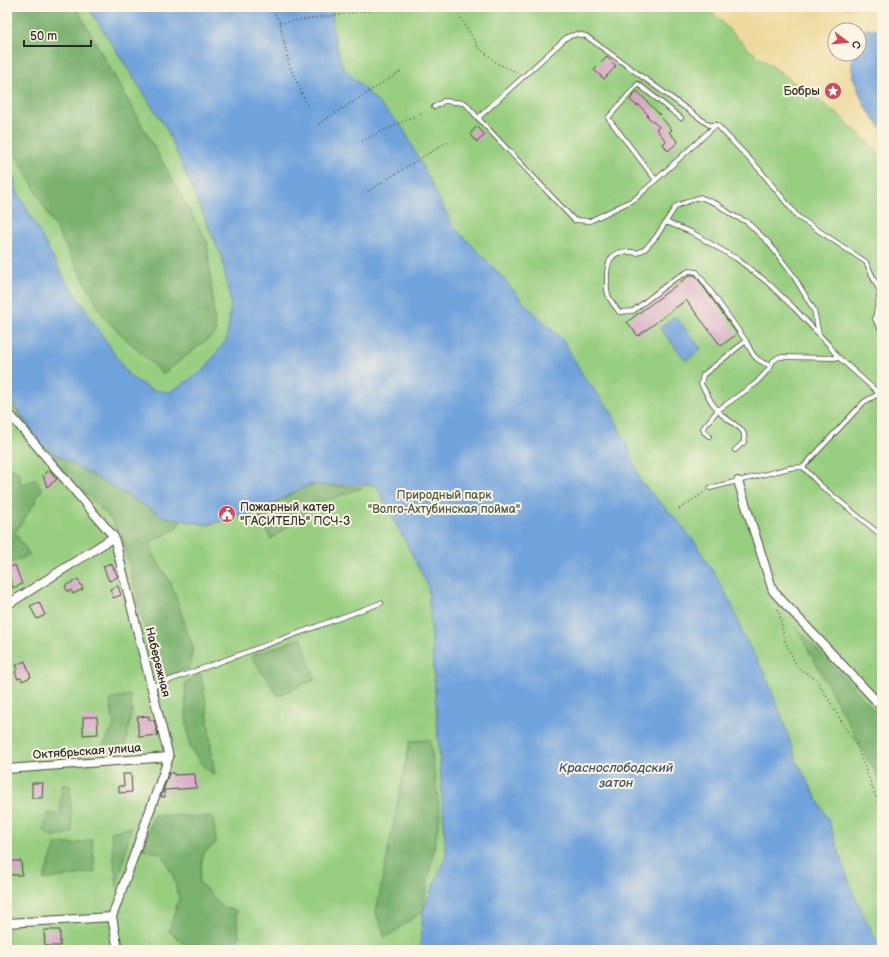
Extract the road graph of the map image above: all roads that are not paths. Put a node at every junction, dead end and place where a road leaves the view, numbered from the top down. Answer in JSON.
{"nodes":[{"id":1,"x":434,"y":107,"type":"dead end"},
{"id":2,"x":478,"y":118,"type":"junction"},
{"id":3,"x":680,"y":118,"type":"dead end"},
{"id":4,"x":717,"y":125,"type":"junction"},
{"id":5,"x":656,"y":180,"type":"junction"},
{"id":6,"x":666,"y":222,"type":"junction"},
{"id":7,"x":882,"y":331,"type":"edge"},
{"id":8,"x":819,"y":334,"type":"junction"},
{"id":9,"x":746,"y":341,"type":"junction"},
{"id":10,"x":839,"y":358,"type":"junction"},
{"id":11,"x":770,"y":366,"type":"junction"},
{"id":12,"x":881,"y":394,"type":"edge"},
{"id":13,"x":718,"y":410,"type":"junction"},
{"id":14,"x":7,"y":411,"type":"edge"},
{"id":15,"x":848,"y":412,"type":"dead end"},
{"id":16,"x":851,"y":416,"type":"junction"},
{"id":17,"x":709,"y":436,"type":"dead end"},
{"id":18,"x":735,"y":450,"type":"dead end"},
{"id":19,"x":802,"y":467,"type":"junction"},
{"id":20,"x":738,"y":481,"type":"junction"},
{"id":21,"x":710,"y":488,"type":"road end"},
{"id":22,"x":882,"y":536,"type":"edge"},
{"id":23,"x":114,"y":537,"type":"junction"},
{"id":24,"x":381,"y":603,"type":"dead end"},
{"id":25,"x":7,"y":605,"type":"edge"},
{"id":26,"x":152,"y":686,"type":"junction"},
{"id":27,"x":882,"y":707,"type":"edge"},
{"id":28,"x":169,"y":757,"type":"junction"},
{"id":29,"x":7,"y":769,"type":"edge"},
{"id":30,"x":112,"y":917,"type":"junction"},
{"id":31,"x":7,"y":923,"type":"edge"},
{"id":32,"x":118,"y":950,"type":"edge"}],
"edges":[{"from":1,"to":2,"type":"lane"},
{"from":2,"to":4,"type":"lane"},
{"from":2,"to":5,"type":"lane"},
{"from":3,"to":5,"type":"lane"},
{"from":4,"to":5,"type":"lane"},
{"from":4,"to":7,"type":"lane"},
{"from":6,"to":8,"type":"lane"},
{"from":6,"to":8,"type":"lane"},
{"from":6,"to":9,"type":"lane"},
{"from":8,"to":10,"type":"lane"},
{"from":9,"to":11,"type":"lane"},
{"from":9,"to":13,"type":"lane"},
{"from":10,"to":11,"type":"lane"},
{"from":10,"to":12,"type":"lane"},
{"from":11,"to":13,"type":"lane"},
{"from":12,"to":16,"type":"lane"},
{"from":13,"to":17,"type":"lane"},
{"from":13,"to":18,"type":"lane"},
{"from":14,"to":23,"type":"street","name":"Набережная"},
{"from":15,"to":16,"type":"lane"},
{"from":16,"to":19,"type":"lane"},
{"from":19,"to":20,"type":"lane"},
{"from":19,"to":22,"type":"lane"},
{"from":20,"to":21,"type":"lane"},
{"from":20,"to":27,"type":"street"},
{"from":23,"to":25,"type":"street"},
{"from":23,"to":26,"type":"street","name":"Набережная"},
{"from":24,"to":26,"type":"lane"},
{"from":26,"to":28,"type":"street","name":"Набережная"},
{"from":28,"to":29,"type":"street","name":"Октябрьская улица"},
{"from":28,"to":30,"type":"street"},
{"from":30,"to":31,"type":"street"},
{"from":30,"to":32,"type":"street"}]}
